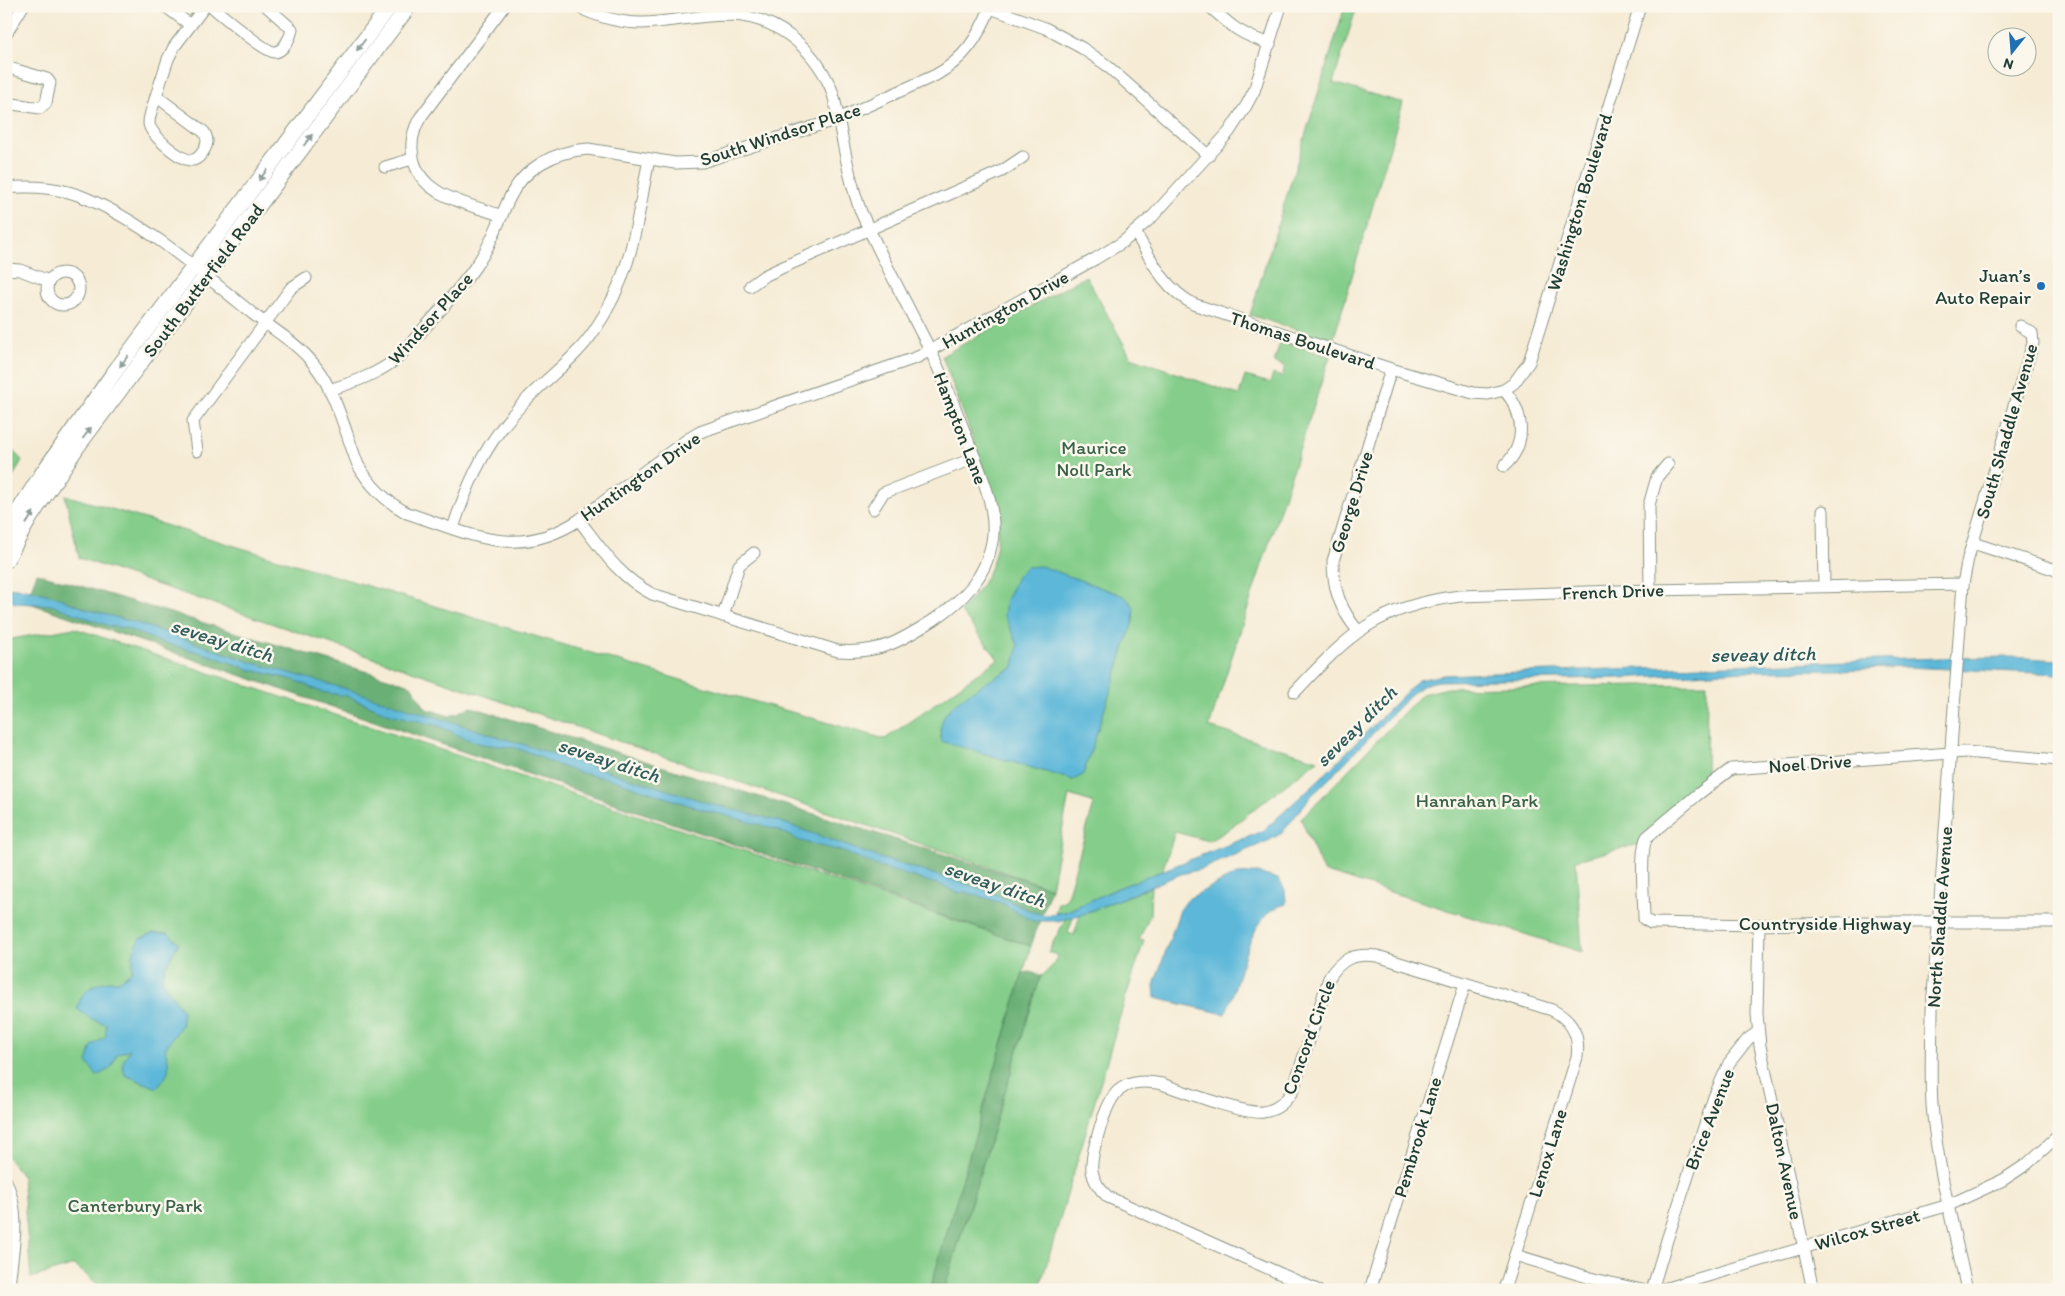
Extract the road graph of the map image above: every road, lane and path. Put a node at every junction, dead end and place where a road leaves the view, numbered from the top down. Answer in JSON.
{"nodes":[{"id":1,"x":23,"y":6,"type":"edge"},
{"id":2,"x":166,"y":6,"type":"edge"},
{"id":3,"x":205,"y":6,"type":"edge"},
{"id":4,"x":211,"y":6,"type":"edge"},
{"id":5,"x":266,"y":6,"type":"edge"},
{"id":6,"x":390,"y":6,"type":"edge"},
{"id":7,"x":409,"y":6,"type":"edge"},
{"id":8,"x":504,"y":6,"type":"edge"},
{"id":9,"x":576,"y":6,"type":"edge"},
{"id":10,"x":1209,"y":6,"type":"edge"},
{"id":11,"x":1281,"y":6,"type":"edge"},
{"id":12,"x":1640,"y":6,"type":"edge"},
{"id":13,"x":987,"y":7,"type":"edge"},
{"id":14,"x":189,"y":24,"type":"junction"},
{"id":15,"x":6,"y":34,"type":"edge"},
{"id":16,"x":1270,"y":44,"type":"junction"},
{"id":17,"x":6,"y":67,"type":"edge"},
{"id":18,"x":156,"y":96,"type":"junction"},
{"id":19,"x":6,"y":103,"type":"edge"},
{"id":20,"x":838,"y":119,"type":"junction"},
{"id":21,"x":1209,"y":156,"type":"junction"},
{"id":22,"x":1023,"y":157,"type":"dead end"},
{"id":23,"x":412,"y":159,"type":"junction"},
{"id":24,"x":649,"y":159,"type":"junction"},
{"id":25,"x":385,"y":167,"type":"dead end"},
{"id":26,"x":6,"y":188,"type":"edge"},
{"id":27,"x":502,"y":216,"type":"junction"},
{"id":28,"x":869,"y":230,"type":"junction"},
{"id":29,"x":1135,"y":232,"type":"junction"},
{"id":30,"x":6,"y":269,"type":"edge"},
{"id":31,"x":200,"y":272,"type":"junction"},
{"id":32,"x":306,"y":278,"type":"dead end"},
{"id":33,"x":50,"y":281,"type":"dead end"},
{"id":34,"x":750,"y":286,"type":"dead end"},
{"id":35,"x":265,"y":323,"type":"junction"},
{"id":36,"x":2020,"y":326,"type":"dead end"},
{"id":37,"x":930,"y":351,"type":"junction"},
{"id":38,"x":1391,"y":369,"type":"junction"},
{"id":39,"x":329,"y":390,"type":"junction"},
{"id":40,"x":1504,"y":390,"type":"junction"},
{"id":41,"x":197,"y":451,"type":"dead end"},
{"id":42,"x":975,"y":458,"type":"junction"},
{"id":43,"x":1668,"y":464,"type":"dead end"},
{"id":44,"x":1504,"y":466,"type":"dead end"},
{"id":45,"x":873,"y":509,"type":"dead end"},
{"id":46,"x":1823,"y":511,"type":"dead end"},
{"id":47,"x":579,"y":520,"type":"junction"},
{"id":48,"x":453,"y":528,"type":"junction"},
{"id":49,"x":6,"y":531,"type":"edge"},
{"id":50,"x":1973,"y":544,"type":"junction"},
{"id":51,"x":754,"y":552,"type":"dead end"},
{"id":52,"x":6,"y":560,"type":"edge"},
{"id":53,"x":2059,"y":571,"type":"edge"},
{"id":54,"x":1963,"y":584,"type":"junction"},
{"id":55,"x":1824,"y":586,"type":"junction"},
{"id":56,"x":1650,"y":590,"type":"junction"},
{"id":57,"x":723,"y":616,"type":"junction"},
{"id":58,"x":1358,"y":631,"type":"junction"},
{"id":59,"x":1296,"y":692,"type":"dead end"},
{"id":60,"x":1950,"y":754,"type":"junction"},
{"id":61,"x":2059,"y":760,"type":"edge"},
{"id":62,"x":1644,"y":898,"type":"joint"},
{"id":63,"x":1938,"y":922,"type":"junction"},
{"id":64,"x":2059,"y":922,"type":"edge"},
{"id":65,"x":1759,"y":925,"type":"junction"},
{"id":66,"x":1465,"y":984,"type":"junction"},
{"id":67,"x":1565,"y":1018,"type":"joint"},
{"id":68,"x":1758,"y":1032,"type":"junction"},
{"id":69,"x":2059,"y":1135,"type":"edge"},
{"id":70,"x":6,"y":1181,"type":"edge"},
{"id":71,"x":1949,"y":1206,"type":"junction"},
{"id":72,"x":1804,"y":1247,"type":"junction"},
{"id":73,"x":1515,"y":1254,"type":"junction"},
{"id":74,"x":9,"y":1290,"type":"edge"},
{"id":75,"x":1317,"y":1290,"type":"edge"},
{"id":76,"x":1370,"y":1290,"type":"edge"},
{"id":77,"x":1504,"y":1290,"type":"edge"},
{"id":78,"x":1642,"y":1290,"type":"edge"},
{"id":79,"x":1652,"y":1290,"type":"edge"},
{"id":80,"x":1660,"y":1290,"type":"edge"},
{"id":81,"x":1813,"y":1290,"type":"edge"},
{"id":82,"x":1967,"y":1290,"type":"edge"}],
"edges":[{"from":1,"to":15,"type":"street"},
{"from":2,"to":14,"type":"street"},
{"from":3,"to":14,"type":"street"},
{"from":4,"to":5,"type":"street"},
{"from":6,"to":31,"type":"main road","name":"South Butterfield Road","one_way":true},
{"from":31,"to":7,"type":"main road","name":"South Butterfield Road","one_way":true},
{"from":8,"to":23,"type":"street"},
{"from":9,"to":20,"type":"street","name":"Hampton Lane"},
{"from":10,"to":16,"type":"street"},
{"from":11,"to":16,"type":"street","name":"Huntington Drive"},
{"from":12,"to":40,"type":"street","name":"Washington Boulevard"},
{"from":13,"to":20,"type":"street","name":"South Windsor Place"},
{"from":13,"to":21,"type":"street"},
{"from":14,"to":18,"type":"street"},
{"from":16,"to":21,"type":"street","name":"Huntington Drive"},
{"from":17,"to":19,"type":"street"},
{"from":18,"to":18,"type":"street"},
{"from":20,"to":24,"type":"street","name":"South Windsor Place"},
{"from":20,"to":28,"type":"street","name":"Hampton Lane"},
{"from":21,"to":29,"type":"street","name":"Huntington Drive"},
{"from":22,"to":28,"type":"street"},
{"from":23,"to":25,"type":"street"},
{"from":23,"to":27,"type":"street"},
{"from":24,"to":27,"type":"street","name":"South Windsor Place"},
{"from":24,"to":48,"type":"street"},
{"from":26,"to":31,"type":"street","name":"Huntington Drive"},
{"from":27,"to":39,"type":"street","name":"Windsor Place"},
{"from":28,"to":34,"type":"street"},
{"from":28,"to":37,"type":"street","name":"Hampton Lane"},
{"from":29,"to":37,"type":"street","name":"Huntington Drive"},
{"from":29,"to":38,"type":"street","name":"Thomas Boulevard"},
{"from":30,"to":33,"type":"street"},
{"from":31,"to":35,"type":"street","name":"Huntington Drive"},
{"from":31,"to":49,"type":"main road","name":"South Butterfield Road","one_way":true},
{"from":52,"to":31,"type":"main road","name":"South Butterfield Road","one_way":true},
{"from":32,"to":35,"type":"street"},
{"from":35,"to":39,"type":"street","name":"Huntington Drive"},
{"from":35,"to":41,"type":"street"},
{"from":36,"to":50,"type":"street","name":"South Shaddle Avenue"},
{"from":37,"to":42,"type":"street","name":"Hampton Lane"},
{"from":37,"to":47,"type":"street","name":"Huntington Drive"},
{"from":38,"to":40,"type":"street","name":"Thomas Boulevard"},
{"from":38,"to":58,"type":"street","name":"George Drive"},
{"from":39,"to":48,"type":"street","name":"Huntington Drive"},
{"from":40,"to":44,"type":"street"},
{"from":42,"to":45,"type":"street"},
{"from":42,"to":57,"type":"street","name":"Hampton Lane"},
{"from":43,"to":56,"type":"street"},
{"from":46,"to":55,"type":"street"},
{"from":47,"to":48,"type":"street","name":"Huntington Drive"},
{"from":47,"to":57,"type":"street","name":"Hampton Lane"},
{"from":50,"to":53,"type":"street"},
{"from":50,"to":54,"type":"street","name":"North Shaddle Avenue"},
{"from":51,"to":57,"type":"street"},
{"from":54,"to":55,"type":"street","name":"French Drive"},
{"from":54,"to":60,"type":"street","name":"North Shaddle Avenue"},
{"from":55,"to":56,"type":"street","name":"French Drive"},
{"from":56,"to":58,"type":"street","name":"French Drive"},
{"from":58,"to":59,"type":"street","name":"French Drive"},
{"from":60,"to":61,"type":"street","name":"Noel Drive"},
{"from":60,"to":62,"type":"street","name":"Noel Drive"},
{"from":60,"to":63,"type":"street","name":"North Shaddle Avenue"},
{"from":62,"to":65,"type":"street","name":"Countryside Highway"},
{"from":63,"to":64,"type":"street","name":"Countryside Highway"},
{"from":63,"to":65,"type":"street","name":"Countryside Highway"},
{"from":63,"to":71,"type":"street","name":"North Shaddle Avenue"},
{"from":65,"to":68,"type":"street"},
{"from":66,"to":67,"type":"street","name":"Concord Circle"},
{"from":66,"to":75,"type":"street","name":"Concord Circle"},
{"from":66,"to":76,"type":"street","name":"Pembrook Lane"},
{"from":67,"to":73,"type":"street","name":"Lenox Lane"},
{"from":68,"to":72,"type":"street","name":"Dalton Avenue"},
{"from":68,"to":79,"type":"street","name":"Brice Avenue"},
{"from":69,"to":71,"type":"street","name":"Wilcox Street"},
{"from":70,"to":74,"type":"street"},
{"from":71,"to":72,"type":"street","name":"Wilcox Street"},
{"from":71,"to":82,"type":"street","name":"North Shaddle Avenue"},
{"from":72,"to":80,"type":"street","name":"Wilcox Street"},
{"from":72,"to":81,"type":"street","name":"Dalton Avenue"},
{"from":73,"to":77,"type":"street","name":"Lenox Lane"},
{"from":73,"to":78,"type":"street"}]}
